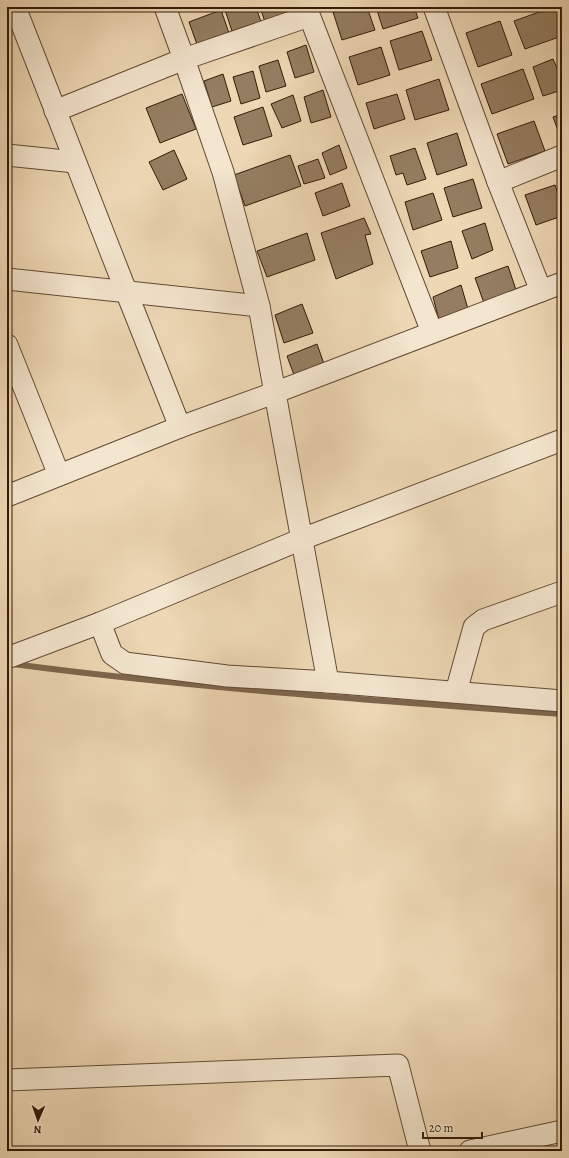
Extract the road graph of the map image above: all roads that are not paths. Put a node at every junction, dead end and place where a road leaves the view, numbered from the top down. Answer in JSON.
{"nodes":[{"id":1,"x":15,"y":7,"type":"edge"},
{"id":2,"x":165,"y":7,"type":"edge"},
{"id":3,"x":434,"y":7,"type":"edge"},
{"id":4,"x":308,"y":11,"type":"edge"},
{"id":5,"x":184,"y":59,"type":"junction"},
{"id":6,"x":55,"y":111,"type":"junction"},
{"id":7,"x":7,"y":155,"type":"edge"},
{"id":8,"x":562,"y":156,"type":"edge"},
{"id":9,"x":76,"y":162,"type":"junction"},
{"id":10,"x":498,"y":182,"type":"junction"},
{"id":11,"x":7,"y":279,"type":"edge"},
{"id":12,"x":562,"y":282,"type":"edge"},
{"id":13,"x":126,"y":291,"type":"junction"},
{"id":14,"x":540,"y":291,"type":"junction"},
{"id":15,"x":259,"y":306,"type":"junction"},
{"id":16,"x":432,"y":332,"type":"junction"},
{"id":17,"x":7,"y":345,"type":"edge"},
{"id":18,"x":274,"y":393,"type":"junction"},
{"id":19,"x":180,"y":427,"type":"junction"},
{"id":20,"x":562,"y":440,"type":"edge"},
{"id":21,"x":59,"y":475,"type":"junction"},
{"id":22,"x":7,"y":496,"type":"edge"},
{"id":23,"x":302,"y":539,"type":"junction"},
{"id":24,"x":562,"y":592,"type":"edge"},
{"id":25,"x":100,"y":623,"type":"junction"},
{"id":26,"x":7,"y":658,"type":"edge"},
{"id":27,"x":328,"y":682,"type":"junction"},
{"id":28,"x":456,"y":692,"type":"junction"},
{"id":29,"x":562,"y":701,"type":"edge"},
{"id":30,"x":7,"y":1080,"type":"edge"},
{"id":31,"x":562,"y":1131,"type":"edge"},
{"id":32,"x":420,"y":1151,"type":"edge"},
{"id":33,"x":470,"y":1151,"type":"edge"}],
"edges":[{"from":1,"to":6,"type":"street"},
{"from":2,"to":5,"type":"street"},
{"from":3,"to":10,"type":"street"},
{"from":4,"to":5,"type":"street"},
{"from":4,"to":16,"type":"street"},
{"from":5,"to":6,"type":"street"},
{"from":5,"to":15,"type":"street"},
{"from":6,"to":9,"type":"street"},
{"from":7,"to":9,"type":"street"},
{"from":8,"to":10,"type":"street"},
{"from":9,"to":13,"type":"street"},
{"from":10,"to":14,"type":"street"},
{"from":11,"to":13,"type":"street"},
{"from":12,"to":14,"type":"street"},
{"from":13,"to":15,"type":"street"},
{"from":13,"to":19,"type":"street"},
{"from":14,"to":16,"type":"street"},
{"from":15,"to":18,"type":"street"},
{"from":16,"to":18,"type":"street"},
{"from":17,"to":21,"type":"street"},
{"from":18,"to":19,"type":"street"},
{"from":18,"to":23,"type":"street"},
{"from":19,"to":21,"type":"street"},
{"from":20,"to":23,"type":"street"},
{"from":21,"to":22,"type":"street"},
{"from":23,"to":25,"type":"street"},
{"from":23,"to":27,"type":"street"},
{"from":24,"to":28,"type":"street"},
{"from":25,"to":26,"type":"street"},
{"from":25,"to":27,"type":"street"},
{"from":27,"to":28,"type":"street"},
{"from":28,"to":29,"type":"street"},
{"from":30,"to":32,"type":"street"},
{"from":31,"to":33,"type":"street"}]}
